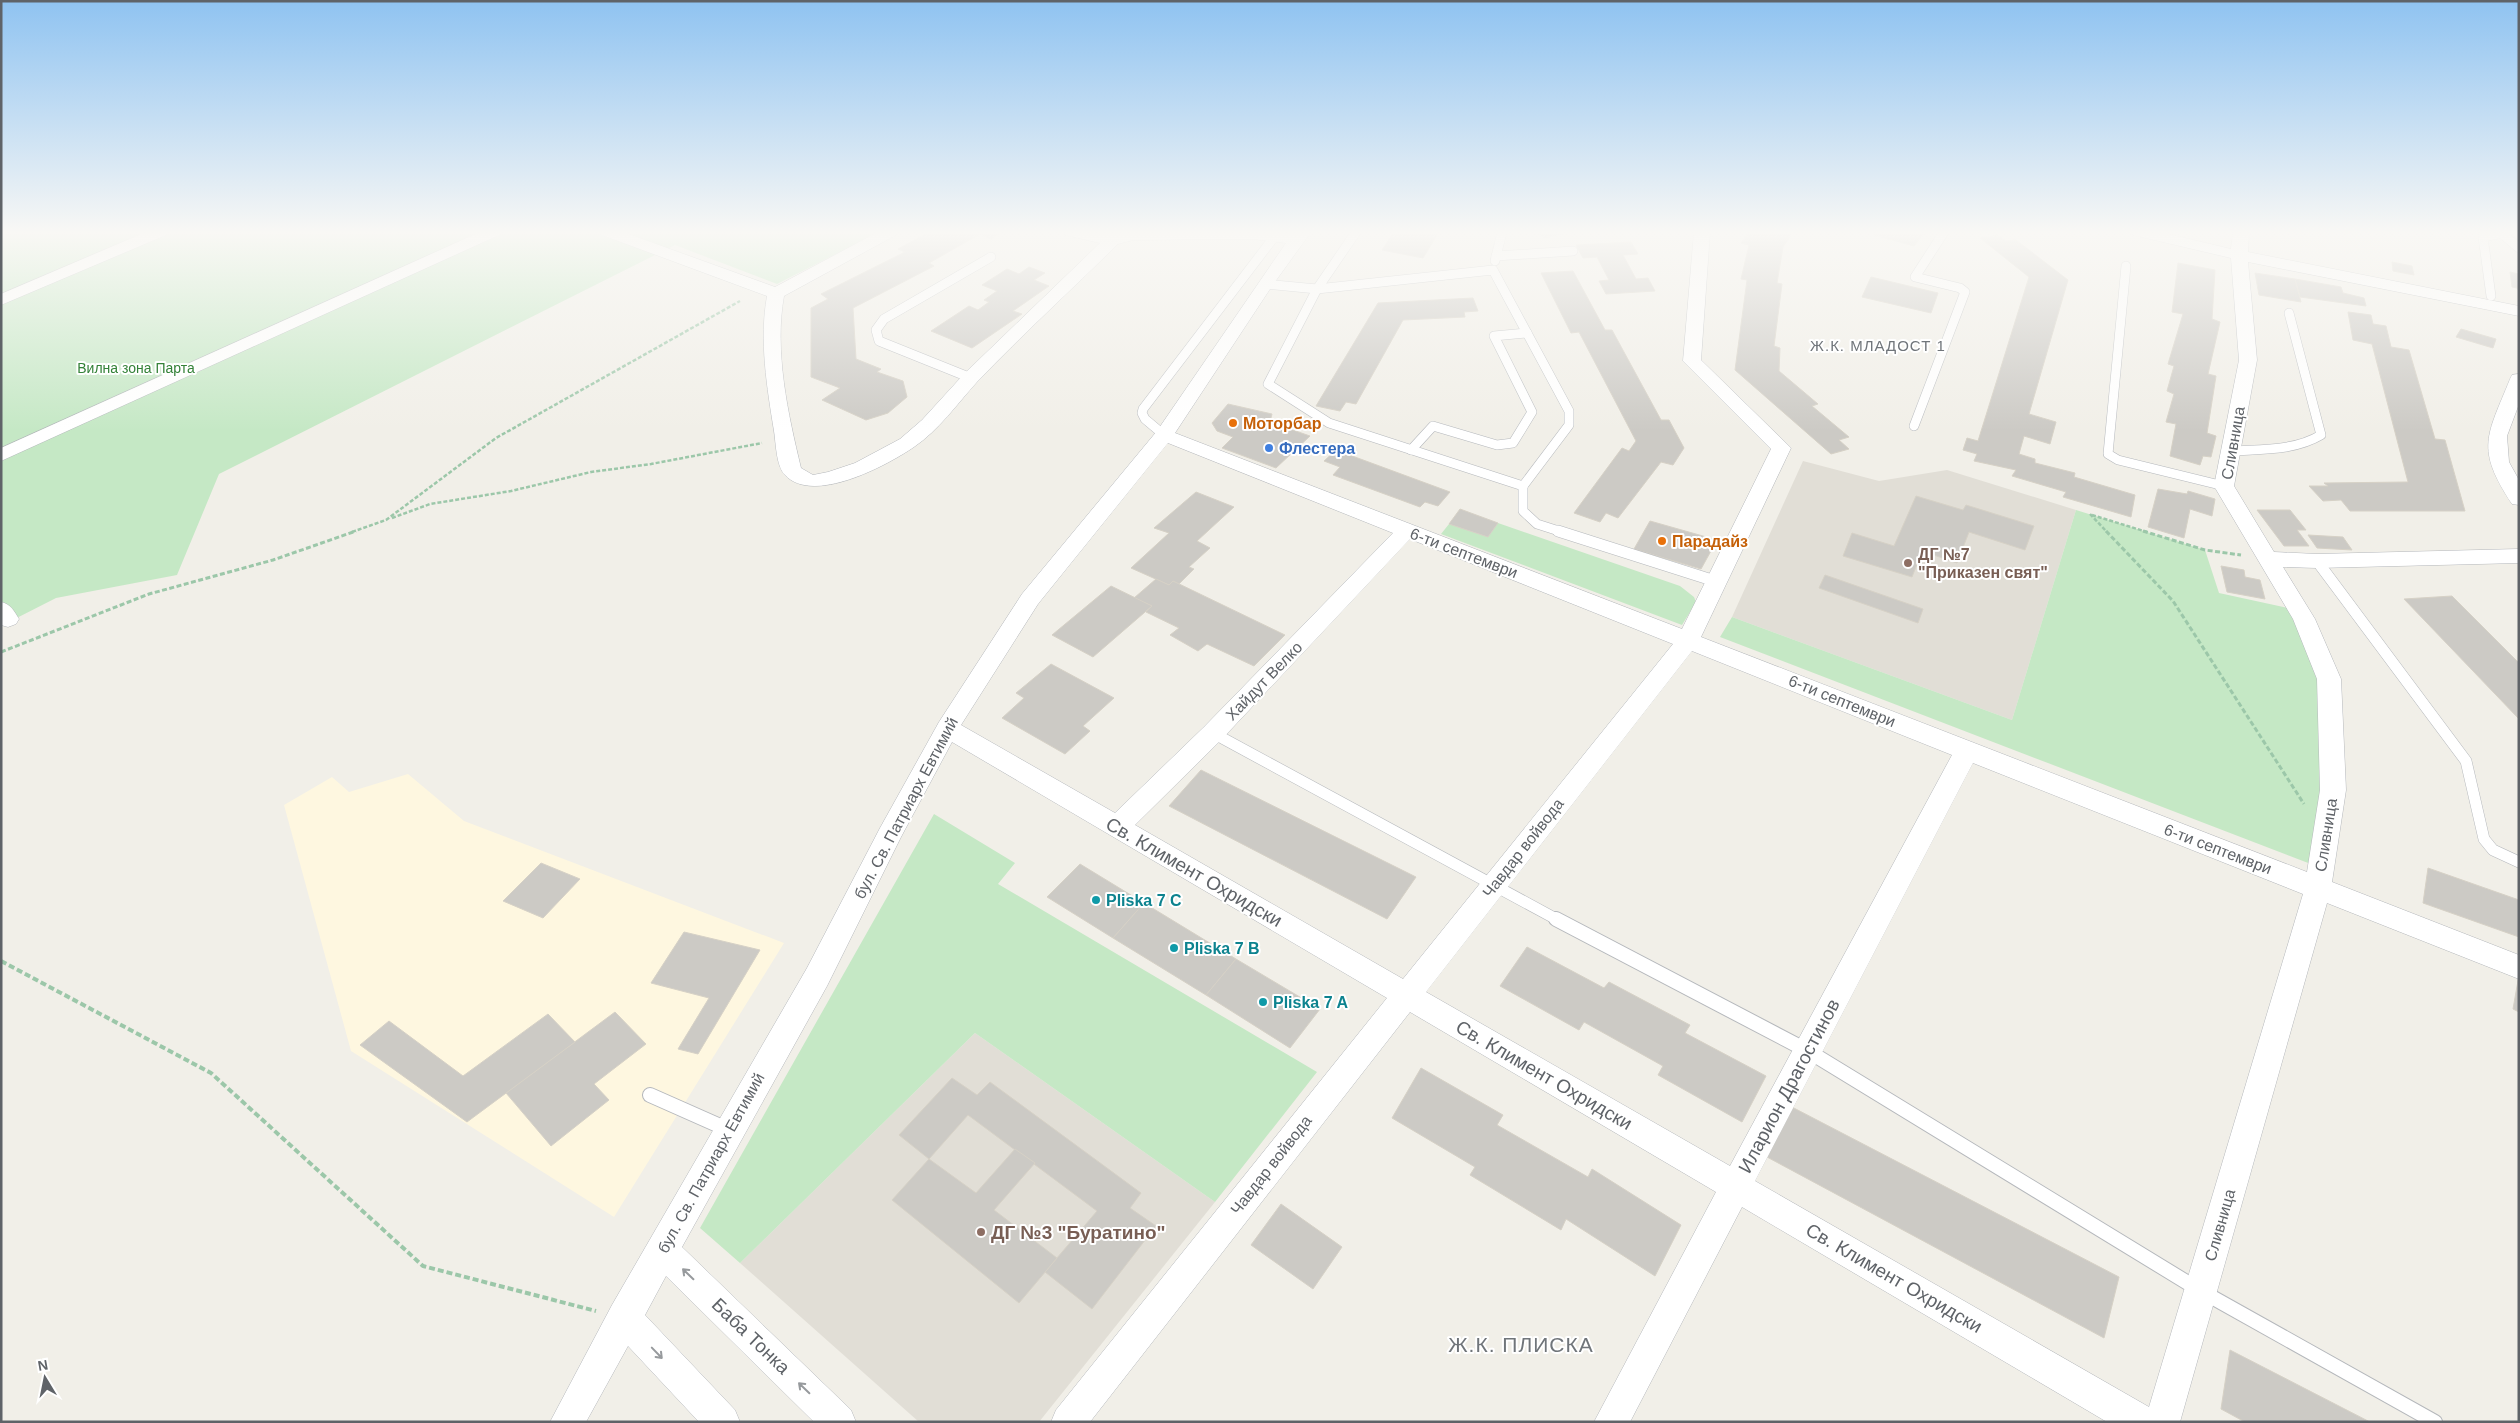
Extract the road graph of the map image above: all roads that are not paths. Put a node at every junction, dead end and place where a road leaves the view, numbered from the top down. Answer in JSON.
{"nodes":[{"id":1,"x":347,"y":298,"type":"edge"},
{"id":2,"x":771,"y":298,"type":"edge"},
{"id":3,"x":920,"y":298,"type":"edge"},
{"id":4,"x":1052,"y":298,"type":"edge"},
{"id":5,"x":1236,"y":298,"type":"edge"},
{"id":6,"x":1255,"y":298,"type":"edge"},
{"id":7,"x":1312,"y":298,"type":"edge"},
{"id":8,"x":1508,"y":298,"type":"edge"},
{"id":9,"x":1697,"y":298,"type":"edge"},
{"id":10,"x":1963,"y":298,"type":"edge"},
{"id":11,"x":2123,"y":298,"type":"edge"},
{"id":12,"x":2244,"y":298,"type":"edge"},
{"id":13,"x":2466,"y":298,"type":"edge"},
{"id":14,"x":2504,"y":298,"type":"edge"},
{"id":15,"x":2519,"y":301,"type":"edge"},
{"id":16,"x":2519,"y":311,"type":"edge"},
{"id":17,"x":2289,"y":313,"type":"dead end"},
{"id":18,"x":1527,"y":333,"type":"junction"},
{"id":19,"x":971,"y":378,"type":"junction"},
{"id":20,"x":2519,"y":379,"type":"edge"},
{"id":21,"x":1914,"y":426,"type":"dead end"},
{"id":22,"x":1164,"y":435,"type":"junction"},
{"id":23,"x":1411,"y":450,"type":"junction"},
{"id":24,"x":2232,"y":451,"type":"junction"},
{"id":25,"x":1,"y":456,"type":"edge"},
{"id":26,"x":1523,"y":486,"type":"junction"},
{"id":27,"x":2224,"y":486,"type":"junction"},
{"id":28,"x":2519,"y":499,"type":"edge"},
{"id":29,"x":1407,"y":530,"type":"junction"},
{"id":30,"x":2519,"y":556,"type":"edge"},
{"id":31,"x":2268,"y":559,"type":"junction"},
{"id":32,"x":2317,"y":561,"type":"junction"},
{"id":33,"x":1715,"y":581,"type":"junction"},
{"id":34,"x":1688,"y":640,"type":"junction"},
{"id":35,"x":946,"y":728,"type":"junction"},
{"id":36,"x":1214,"y":733,"type":"junction"},
{"id":37,"x":1967,"y":750,"type":"junction"},
{"id":38,"x":1117,"y":827,"type":"junction"},
{"id":39,"x":2519,"y":862,"type":"edge"},
{"id":40,"x":1493,"y":886,"type":"junction"},
{"id":41,"x":2318,"y":888,"type":"junction"},
{"id":42,"x":2519,"y":967,"type":"edge"},
{"id":43,"x":1406,"y":995,"type":"junction"},
{"id":44,"x":1808,"y":1051,"type":"junction"},
{"id":45,"x":650,"y":1096,"type":"dead end"},
{"id":46,"x":729,"y":1130,"type":"junction"},
{"id":47,"x":1736,"y":1187,"type":"junction"},
{"id":48,"x":662,"y":1250,"type":"junction"},
{"id":49,"x":2200,"y":1291,"type":"junction"},
{"id":50,"x":624,"y":1318,"type":"junction"},
{"id":51,"x":567,"y":1422,"type":"edge"},
{"id":52,"x":723,"y":1422,"type":"edge"},
{"id":53,"x":839,"y":1422,"type":"edge"},
{"id":54,"x":1068,"y":1422,"type":"edge"},
{"id":55,"x":1611,"y":1422,"type":"edge"},
{"id":56,"x":2141,"y":1422,"type":"edge"},
{"id":57,"x":2162,"y":1422,"type":"edge"},
{"id":58,"x":2435,"y":1422,"type":"edge"}],
"edges":[{"from":1,"to":25,"type":"street"},
{"from":2,"to":19,"type":"street"},
{"from":3,"to":19,"type":"lane"},
{"from":4,"to":19,"type":"street"},
{"from":5,"to":22,"type":"lane"},
{"from":6,"to":22,"type":"street","name":"бул. Св. Патриарх Евтимий"},
{"from":7,"to":23,"type":"lane"},
{"from":8,"to":18,"type":"lane"},
{"from":9,"to":33,"type":"street","name":"Чавдар войвода"},
{"from":10,"to":21,"type":"lane"},
{"from":11,"to":27,"type":"lane"},
{"from":12,"to":24,"type":"street","name":"Сливница"},
{"from":13,"to":16,"type":"street"},
{"from":14,"to":15,"type":"street"},
{"from":17,"to":24,"type":"lane"},
{"from":18,"to":23,"type":"lane"},
{"from":18,"to":26,"type":"lane"},
{"from":20,"to":28,"type":"street"},
{"from":22,"to":29,"type":"street","name":"6-ти септември"},
{"from":22,"to":35,"type":"street","name":"бул. Св. Патриарх Евтимий"},
{"from":23,"to":26,"type":"lane"},
{"from":24,"to":27,"type":"street","name":"Сливница"},
{"from":26,"to":33,"type":"lane"},
{"from":27,"to":31,"type":"street","name":"Сливница"},
{"from":29,"to":34,"type":"street","name":"6-ти септември"},
{"from":29,"to":36,"type":"street","name":"Хайдут Велко"},
{"from":30,"to":32,"type":"street"},
{"from":31,"to":32,"type":"street"},
{"from":31,"to":41,"type":"street","name":"Сливница"},
{"from":32,"to":39,"type":"lane"},
{"from":33,"to":34,"type":"street","name":"Чавдар войвода"},
{"from":34,"to":37,"type":"street","name":"6-ти септември"},
{"from":34,"to":40,"type":"street","name":"Чавдар войвода"},
{"from":35,"to":38,"type":"street","name":"Св. Климент Охридски"},
{"from":35,"to":46,"type":"street","name":"бул. Св. Патриарх Евтимий"},
{"from":36,"to":38,"type":"street","name":"Хайдут Велко"},
{"from":36,"to":40,"type":"lane"},
{"from":37,"to":41,"type":"street","name":"6-ти септември"},
{"from":37,"to":44,"type":"street","name":"Иларион Драгостинов"},
{"from":38,"to":43,"type":"street","name":"Св. Климент Охридски"},
{"from":40,"to":43,"type":"street","name":"Чавдар войвода"},
{"from":40,"to":44,"type":"lane"},
{"from":41,"to":42,"type":"street","name":"6-ти септември"},
{"from":41,"to":49,"type":"street","name":"Сливница"},
{"from":43,"to":47,"type":"street","name":"Св. Климент Охридски"},
{"from":43,"to":54,"type":"street","name":"Чавдар войвода"},
{"from":44,"to":47,"type":"street","name":"Иларион Драгостинов"},
{"from":44,"to":49,"type":"lane"},
{"from":45,"to":46,"type":"lane"},
{"from":46,"to":48,"type":"street","name":"бул. Св. Патриарх Евтимий"},
{"from":47,"to":55,"type":"street","name":"Иларион Драгостинов"},
{"from":47,"to":56,"type":"street","name":"Св. Климент Охридски"},
{"from":48,"to":50,"type":"street","name":"бул. Св. Патриарх Евтимий"},
{"from":53,"to":48,"type":"street","name":"Баба Тонка","one_way":true},
{"from":49,"to":57,"type":"street","name":"Сливница"},
{"from":49,"to":58,"type":"lane"},
{"from":50,"to":51,"type":"street","name":"бул. Св. Патриарх Евтимий"},
{"from":50,"to":52,"type":"street","one_way":true}]}
